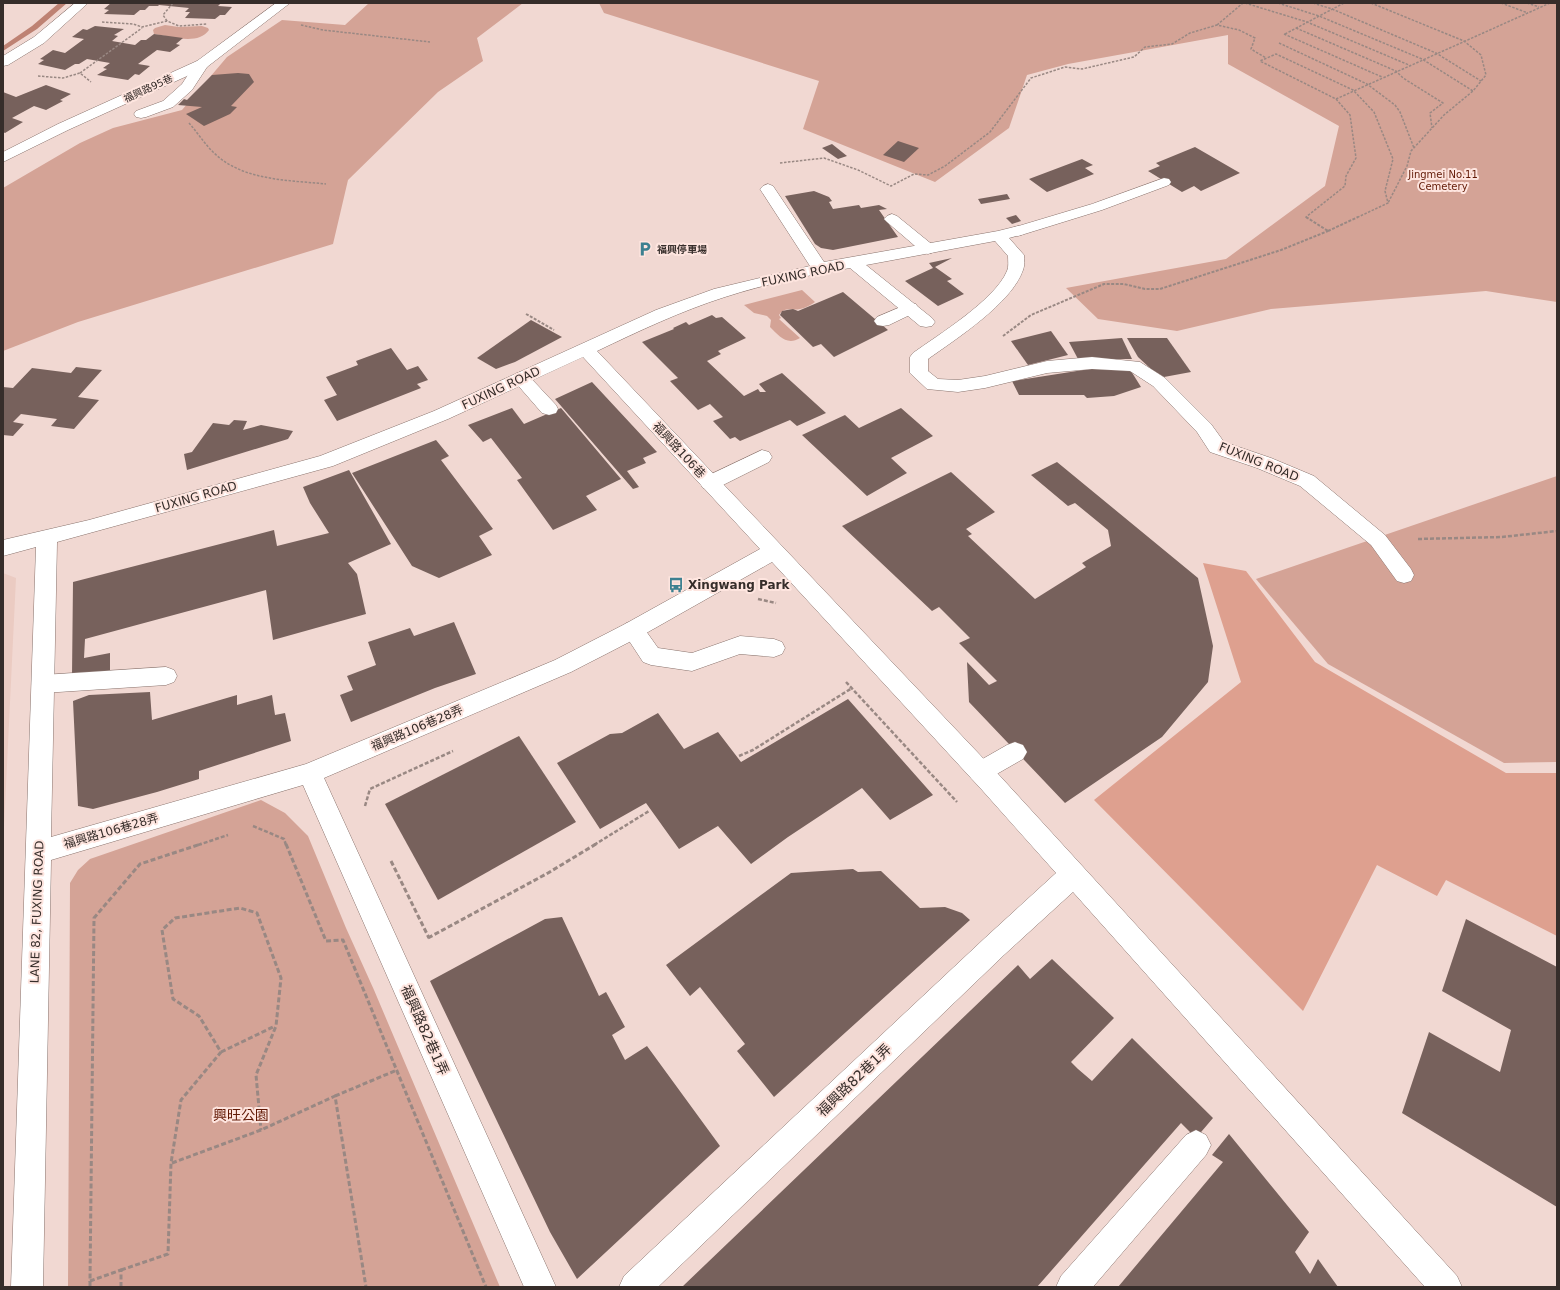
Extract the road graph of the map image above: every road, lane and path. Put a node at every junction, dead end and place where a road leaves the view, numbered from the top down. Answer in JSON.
{"nodes":[{"id":1,"x":82,"y":3,"type":"edge"},
{"id":2,"x":173,"y":3,"type":"edge"},
{"id":3,"x":284,"y":3,"type":"edge"},
{"id":4,"x":1244,"y":3,"type":"edge"},
{"id":5,"x":1278,"y":3,"type":"edge"},
{"id":6,"x":1313,"y":3,"type":"edge"},
{"id":7,"x":1344,"y":3,"type":"edge"},
{"id":8,"x":1371,"y":3,"type":"edge"},
{"id":9,"x":1501,"y":3,"type":"edge"},
{"id":10,"x":1527,"y":3,"type":"edge"},
{"id":11,"x":1550,"y":3,"type":"edge"},
{"id":12,"x":1540,"y":8,"type":"junction"},
{"id":13,"x":1332,"y":9,"type":"junction"},
{"id":14,"x":1528,"y":13,"type":"junction"},
{"id":15,"x":1319,"y":16,"type":"junction"},
{"id":16,"x":101,"y":21,"type":"dead end"},
{"id":17,"x":168,"y":21,"type":"junction"},
{"id":18,"x":1307,"y":22,"type":"junction"},
{"id":19,"x":210,"y":24,"type":"dead end"},
{"id":20,"x":297,"y":24,"type":"dead end"},
{"id":21,"x":1217,"y":25,"type":"junction"},
{"id":22,"x":142,"y":27,"type":"junction"},
{"id":23,"x":1296,"y":28,"type":"junction"},
{"id":24,"x":1464,"y":41,"type":"junction"},
{"id":25,"x":430,"y":42,"type":"dead end"},
{"id":26,"x":1279,"y":43,"type":"dead end"},
{"id":27,"x":1436,"y":53,"type":"junction"},
{"id":28,"x":1266,"y":58,"type":"junction"},
{"id":29,"x":1422,"y":60,"type":"junction"},
{"id":30,"x":3,"y":62,"type":"edge"},
{"id":31,"x":202,"y":64,"type":"junction"},
{"id":32,"x":1409,"y":65,"type":"junction"},
{"id":33,"x":1396,"y":71,"type":"junction"},
{"id":34,"x":80,"y":73,"type":"junction"},
{"id":35,"x":35,"y":76,"type":"dead end"},
{"id":36,"x":1382,"y":77,"type":"junction"},
{"id":37,"x":1481,"y":81,"type":"junction"},
{"id":38,"x":93,"y":84,"type":"dead end"},
{"id":39,"x":1367,"y":84,"type":"junction"},
{"id":40,"x":1353,"y":90,"type":"junction"},
{"id":41,"x":1473,"y":91,"type":"junction"},
{"id":42,"x":1336,"y":99,"type":"junction"},
{"id":43,"x":168,"y":104,"type":"junction"},
{"id":44,"x":141,"y":114,"type":"dead end"},
{"id":45,"x":1432,"y":129,"type":"junction"},
{"id":46,"x":1414,"y":148,"type":"junction"},
{"id":47,"x":3,"y":158,"type":"edge"},
{"id":48,"x":824,"y":158,"type":"dead end"},
{"id":49,"x":1164,"y":182,"type":"dead end"},
{"id":50,"x":326,"y":184,"type":"dead end"},
{"id":51,"x":768,"y":189,"type":"dead end"},
{"id":52,"x":1388,"y":204,"type":"junction"},
{"id":53,"x":892,"y":219,"type":"dead end"},
{"id":54,"x":1328,"y":231,"type":"junction"},
{"id":55,"x":999,"y":236,"type":"junction"},
{"id":56,"x":928,"y":249,"type":"junction"},
{"id":57,"x":854,"y":263,"type":"junction"},
{"id":58,"x":820,"y":268,"type":"junction"},
{"id":59,"x":910,"y":308,"type":"junction"},
{"id":60,"x":882,"y":321,"type":"dead end"},
{"id":61,"x":926,"y":322,"type":"dead end"},
{"id":62,"x":948,"y":336,"type":"junction"},
{"id":63,"x":585,"y":349,"type":"junction"},
{"id":64,"x":521,"y":378,"type":"junction"},
{"id":65,"x":548,"y":409,"type":"dead end"},
{"id":66,"x":762,"y":457,"type":"dead end"},
{"id":67,"x":710,"y":483,"type":"junction"},
{"id":68,"x":1557,"y":531,"type":"edge"},
{"id":69,"x":47,"y":538,"type":"junction"},
{"id":70,"x":1378,"y":540,"type":"junction"},
{"id":71,"x":3,"y":548,"type":"edge"},
{"id":72,"x":774,"y":551,"type":"junction"},
{"id":73,"x":1404,"y":575,"type":"dead end"},
{"id":74,"x":753,"y":602,"type":"dead end"},
{"id":75,"x":781,"y":609,"type":"dead end"},
{"id":76,"x":633,"y":630,"type":"junction"},
{"id":77,"x":774,"y":648,"type":"dead end"},
{"id":78,"x":166,"y":676,"type":"dead end"},
{"id":79,"x":842,"y":676,"type":"dead end"},
{"id":80,"x":43,"y":684,"type":"junction"},
{"id":81,"x":852,"y":688,"type":"junction"},
{"id":82,"x":454,"y":751,"type":"dead end"},
{"id":83,"x":1014,"y":752,"type":"dead end"},
{"id":84,"x":739,"y":756,"type":"dead end"},
{"id":85,"x":980,"y":772,"type":"junction"},
{"id":86,"x":310,"y":773,"type":"junction"},
{"id":87,"x":957,"y":802,"type":"dead end"},
{"id":88,"x":364,"y":808,"type":"dead end"},
{"id":89,"x":649,"y":811,"type":"dead end"},
{"id":90,"x":247,"y":828,"type":"dead end"},
{"id":91,"x":233,"y":833,"type":"dead end"},
{"id":92,"x":39,"y":852,"type":"junction"},
{"id":93,"x":388,"y":856,"type":"dead end"},
{"id":94,"x":1074,"y":874,"type":"junction"},
{"id":95,"x":429,"y":938,"type":"junction"},
{"id":96,"x":393,"y":959,"type":"junction"},
{"id":97,"x":276,"y":1026,"type":"junction"},
{"id":98,"x":221,"y":1052,"type":"junction"},
{"id":99,"x":396,"y":1070,"type":"junction"},
{"id":100,"x":335,"y":1096,"type":"junction"},
{"id":101,"x":261,"y":1130,"type":"junction"},
{"id":102,"x":1196,"y":1145,"type":"dead end"},
{"id":103,"x":171,"y":1163,"type":"junction"},
{"id":104,"x":121,"y":1270,"type":"junction"},
{"id":105,"x":90,"y":1280,"type":"junction"},
{"id":106,"x":27,"y":1287,"type":"edge"},
{"id":107,"x":90,"y":1287,"type":"edge"},
{"id":108,"x":121,"y":1287,"type":"edge"},
{"id":109,"x":366,"y":1287,"type":"edge"},
{"id":110,"x":486,"y":1287,"type":"edge"},
{"id":111,"x":540,"y":1287,"type":"edge"},
{"id":112,"x":635,"y":1287,"type":"edge"},
{"id":113,"x":1072,"y":1287,"type":"edge"},
{"id":114,"x":1446,"y":1287,"type":"edge"}],
"edges":[{"from":1,"to":30,"type":"street"},
{"from":2,"to":17,"type":"path"},
{"from":3,"to":31,"type":"street","name":"福興路95巷"},
{"from":4,"to":18,"type":"path"},
{"from":4,"to":21,"type":"path"},
{"from":5,"to":15,"type":"path"},
{"from":6,"to":13,"type":"path"},
{"from":7,"to":13,"type":"path"},
{"from":8,"to":24,"type":"path"},
{"from":9,"to":14,"type":"path"},
{"from":10,"to":12,"type":"path"},
{"from":11,"to":12,"type":"path"},
{"from":12,"to":14,"type":"path"},
{"from":13,"to":15,"type":"path"},
{"from":13,"to":27,"type":"path"},
{"from":14,"to":24,"type":"path"},
{"from":15,"to":18,"type":"path"},
{"from":15,"to":29,"type":"path"},
{"from":16,"to":22,"type":"path"},
{"from":17,"to":19,"type":"path"},
{"from":17,"to":22,"type":"path"},
{"from":18,"to":23,"type":"path"},
{"from":18,"to":32,"type":"path"},
{"from":20,"to":25,"type":"path"},
{"from":21,"to":28,"type":"path"},
{"from":21,"to":48,"type":"path"},
{"from":22,"to":34,"type":"path"},
{"from":23,"to":33,"type":"path"},
{"from":23,"to":36,"type":"path"},
{"from":24,"to":27,"type":"path"},
{"from":24,"to":37,"type":"path"},
{"from":26,"to":39,"type":"path"},
{"from":27,"to":29,"type":"path"},
{"from":27,"to":37,"type":"path"},
{"from":28,"to":40,"type":"path"},
{"from":28,"to":42,"type":"path"},
{"from":29,"to":32,"type":"path"},
{"from":29,"to":41,"type":"path"},
{"from":31,"to":43,"type":"street"},
{"from":31,"to":47,"type":"street","name":"福興路95巷"},
{"from":32,"to":33,"type":"path"},
{"from":33,"to":36,"type":"path"},
{"from":33,"to":45,"type":"path"},
{"from":34,"to":35,"type":"path"},
{"from":34,"to":38,"type":"path"},
{"from":36,"to":39,"type":"path"},
{"from":37,"to":41,"type":"path"},
{"from":39,"to":40,"type":"path"},
{"from":39,"to":46,"type":"path"},
{"from":40,"to":42,"type":"path"},
{"from":40,"to":52,"type":"path"},
{"from":41,"to":45,"type":"path"},
{"from":42,"to":54,"type":"path"},
{"from":43,"to":44,"type":"street"},
{"from":43,"to":50,"type":"path"},
{"from":45,"to":46,"type":"path"},
{"from":46,"to":52,"type":"path"},
{"from":49,"to":55,"type":"street","name":"FUXING ROAD"},
{"from":51,"to":58,"type":"street"},
{"from":52,"to":54,"type":"path"},
{"from":53,"to":56,"type":"street"},
{"from":54,"to":62,"type":"path"},
{"from":55,"to":56,"type":"street","name":"FUXING ROAD"},
{"from":55,"to":62,"type":"street","name":"FUXING ROAD"},
{"from":56,"to":57,"type":"street","name":"FUXING ROAD"},
{"from":57,"to":58,"type":"street","name":"FUXING ROAD"},
{"from":57,"to":59,"type":"street"},
{"from":58,"to":63,"type":"street","name":"FUXING ROAD"},
{"from":59,"to":60,"type":"street"},
{"from":59,"to":61,"type":"street"},
{"from":62,"to":70,"type":"street","name":"FUXING ROAD"},
{"from":63,"to":64,"type":"street","name":"FUXING ROAD"},
{"from":63,"to":67,"type":"street","name":"福興路106巷"},
{"from":64,"to":65,"type":"street"},
{"from":64,"to":69,"type":"street","name":"FUXING ROAD"},
{"from":66,"to":67,"type":"street"},
{"from":67,"to":72,"type":"street","name":"福興路106巷"},
{"from":68,"to":70,"type":"path"},
{"from":69,"to":71,"type":"street","name":"FUXING ROAD"},
{"from":69,"to":80,"type":"street","name":"LANE 82, FUXING ROAD"},
{"from":70,"to":73,"type":"street","name":"FUXING ROAD"},
{"from":72,"to":76,"type":"street","name":"福興路106巷28弄"},
{"from":72,"to":85,"type":"street","name":"福興路106巷"},
{"from":74,"to":75,"type":"path"},
{"from":76,"to":77,"type":"street"},
{"from":76,"to":86,"type":"street","name":"福興路106巷28弄"},
{"from":78,"to":80,"type":"street"},
{"from":79,"to":81,"type":"path"},
{"from":80,"to":92,"type":"street","name":"LANE 82, FUXING ROAD"},
{"from":81,"to":84,"type":"path"},
{"from":81,"to":87,"type":"path"},
{"from":82,"to":88,"type":"path"},
{"from":83,"to":85,"type":"street"},
{"from":85,"to":94,"type":"street","name":"福興路106巷"},
{"from":86,"to":92,"type":"street","name":"福興路106巷28弄"},
{"from":86,"to":96,"type":"street","name":"福興路82巷1弄"},
{"from":89,"to":95,"type":"path"},
{"from":90,"to":99,"type":"path"},
{"from":91,"to":105,"type":"path"},
{"from":92,"to":106,"type":"street","name":"LANE 82, FUXING ROAD"},
{"from":93,"to":95,"type":"path"},
{"from":94,"to":112,"type":"street","name":"福興路82巷1弄"},
{"from":94,"to":114,"type":"street","name":"福興路106巷"},
{"from":95,"to":96,"type":"path"},
{"from":96,"to":111,"type":"street","name":"福興路82巷1弄"},
{"from":97,"to":98,"type":"path"},
{"from":97,"to":98,"type":"path"},
{"from":97,"to":101,"type":"path"},
{"from":98,"to":103,"type":"path"},
{"from":99,"to":100,"type":"path"},
{"from":99,"to":110,"type":"path"},
{"from":100,"to":101,"type":"path"},
{"from":100,"to":109,"type":"path"},
{"from":101,"to":103,"type":"path"},
{"from":102,"to":113,"type":"street"},
{"from":103,"to":104,"type":"path"},
{"from":104,"to":105,"type":"path"},
{"from":104,"to":108,"type":"path"},
{"from":105,"to":107,"type":"path"}]}
